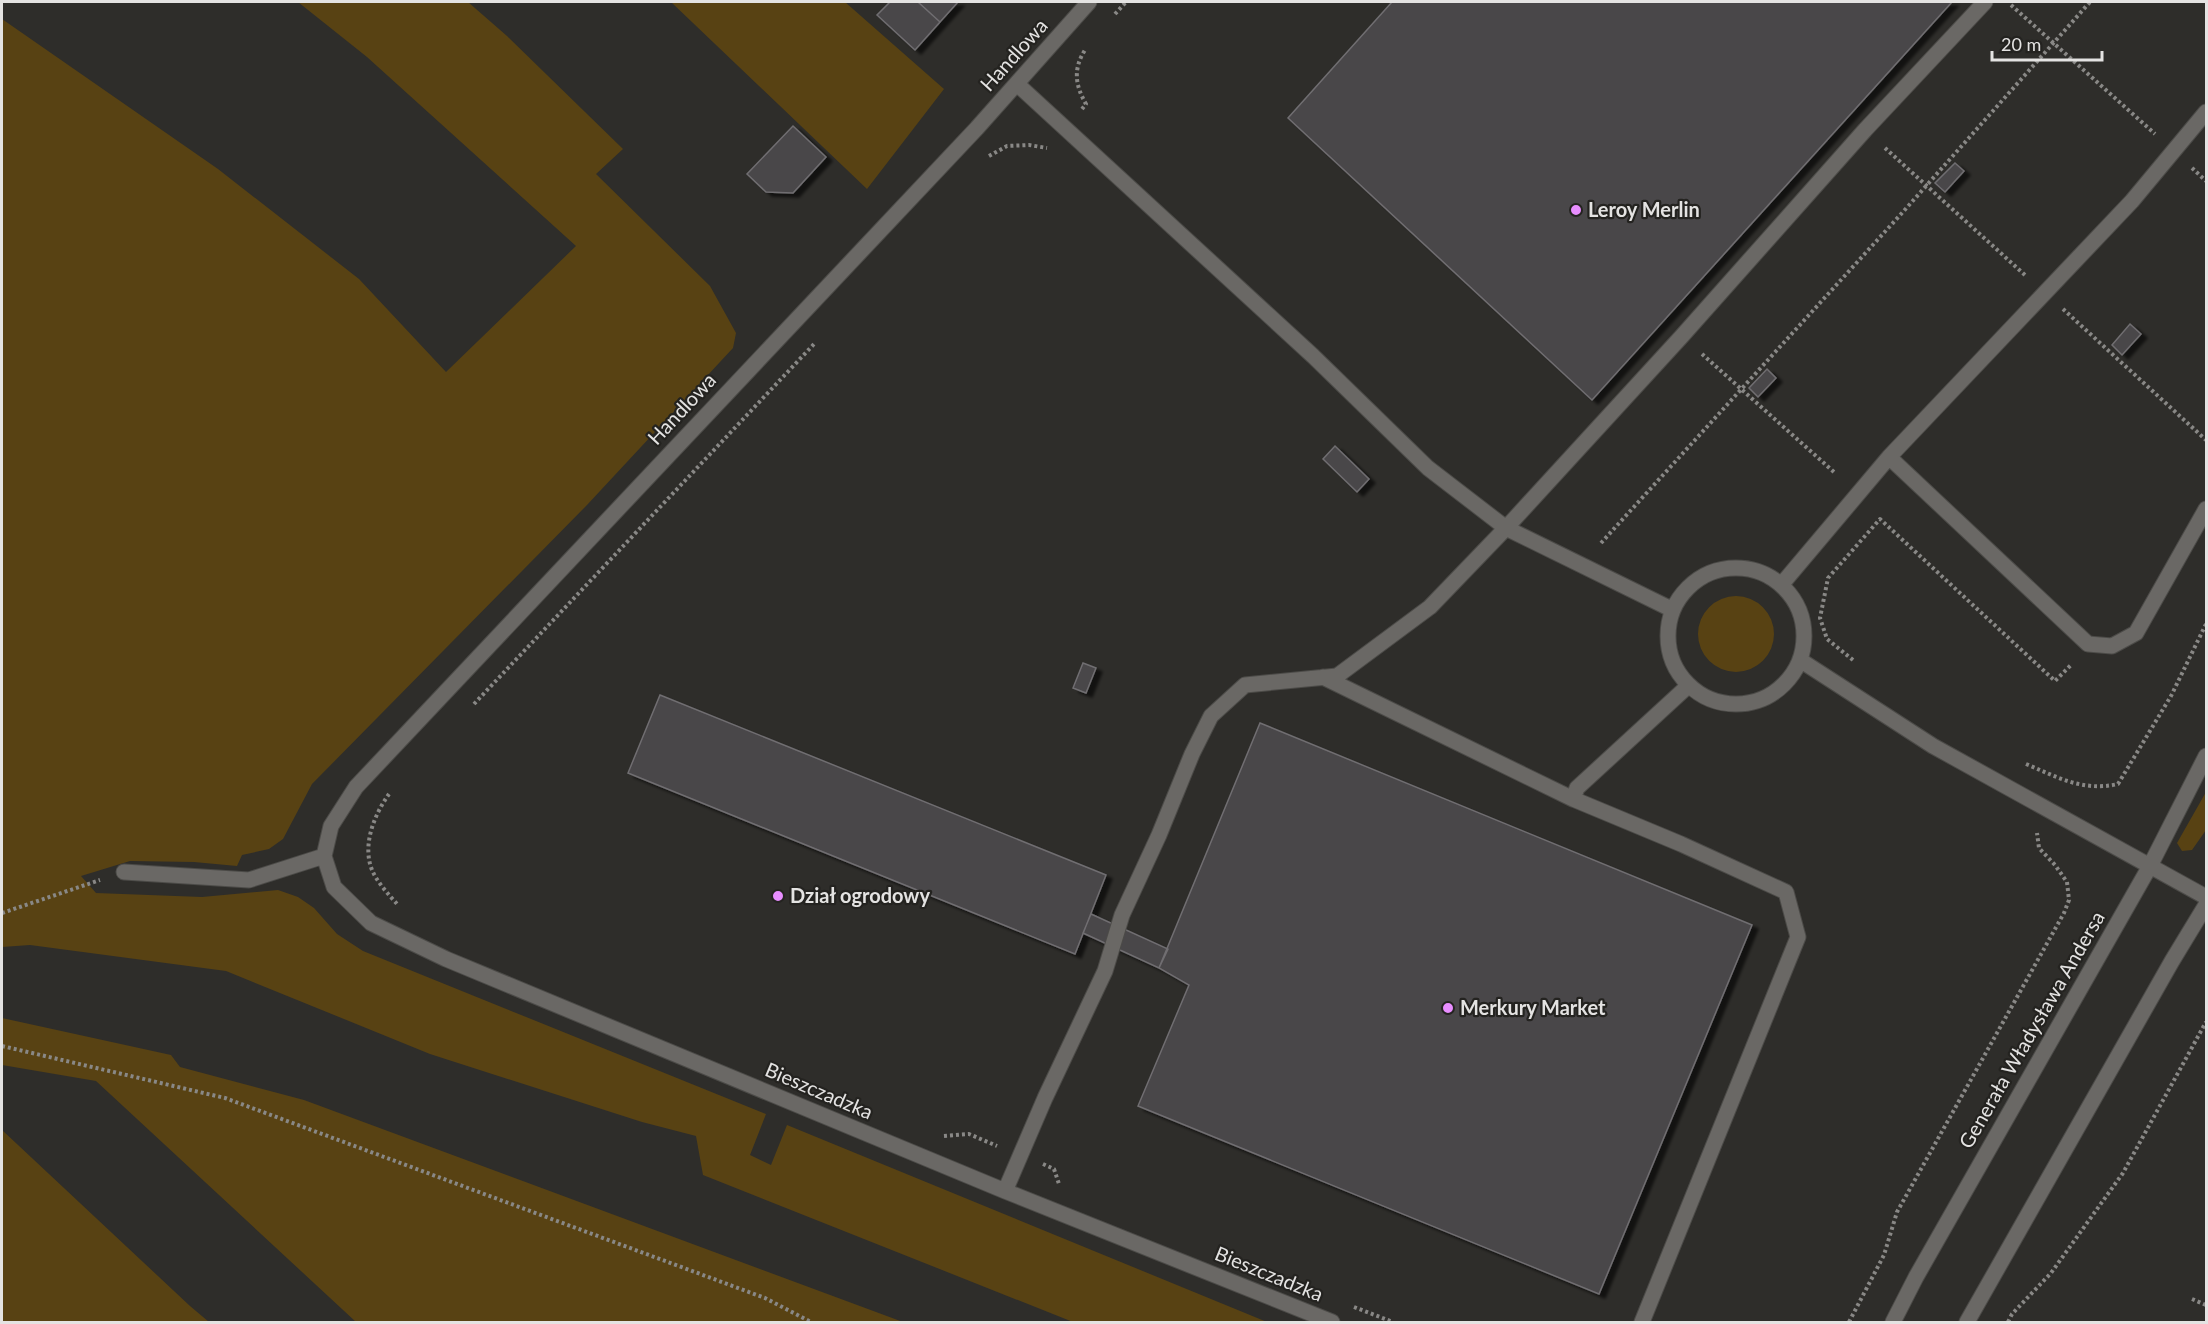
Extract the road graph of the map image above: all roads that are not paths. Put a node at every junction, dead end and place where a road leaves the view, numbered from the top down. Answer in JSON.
{"nodes":[{"id":1,"x":1089,"y":2,"type":"edge"},
{"id":2,"x":1985,"y":2,"type":"edge"},
{"id":3,"x":1017,"y":84,"type":"junction"},
{"id":4,"x":2206,"y":112,"type":"edge"},
{"id":5,"x":1889,"y":458,"type":"junction"},
{"id":6,"x":2206,"y":508,"type":"edge"},
{"id":7,"x":1506,"y":528,"type":"junction"},
{"id":8,"x":1782,"y":584,"type":"junction"},
{"id":9,"x":1671,"y":609,"type":"junction"},
{"id":10,"x":1800,"y":660,"type":"junction"},
{"id":11,"x":1323,"y":677,"type":"junction"},
{"id":12,"x":1688,"y":686,"type":"junction"},
{"id":13,"x":2206,"y":756,"type":"edge"},
{"id":14,"x":1573,"y":799,"type":"junction"},
{"id":15,"x":324,"y":856,"type":"junction"},
{"id":16,"x":2150,"y":866,"type":"junction"},
{"id":17,"x":124,"y":872,"type":"road end"},
{"id":18,"x":2206,"y":897,"type":"edge"},
{"id":19,"x":2206,"y":905,"type":"edge"},
{"id":20,"x":1005,"y":1191,"type":"junction"},
{"id":21,"x":1332,"y":1323,"type":"edge"},
{"id":22,"x":1641,"y":1323,"type":"edge"},
{"id":23,"x":1893,"y":1323,"type":"edge"},
{"id":24,"x":1968,"y":1323,"type":"edge"}],
"edges":[{"from":1,"to":3,"type":"street","name":"Handlowa"},
{"from":2,"to":7,"type":"street"},
{"from":3,"to":7,"type":"street"},
{"from":3,"to":15,"type":"street","name":"Handlowa"},
{"from":4,"to":5,"type":"street"},
{"from":5,"to":6,"type":"street"},
{"from":5,"to":8,"type":"street"},
{"from":7,"to":9,"type":"street"},
{"from":7,"to":11,"type":"street"},
{"from":8,"to":9,"type":"street"},
{"from":8,"to":10,"type":"street"},
{"from":9,"to":12,"type":"street"},
{"from":10,"to":12,"type":"street"},
{"from":10,"to":16,"type":"street"},
{"from":11,"to":14,"type":"street"},
{"from":11,"to":20,"type":"street"},
{"from":12,"to":14,"type":"street"},
{"from":13,"to":16,"type":"street","name":"Generała Władysława Andersa"},
{"from":14,"to":22,"type":"street"},
{"from":15,"to":17,"type":"street"},
{"from":15,"to":20,"type":"street","name":"Bieszczadzka"},
{"from":16,"to":18,"type":"street"},
{"from":16,"to":23,"type":"street","name":"Generała Władysława Andersa"},
{"from":19,"to":24,"type":"street"},
{"from":20,"to":21,"type":"street","name":"Bieszczadzka"}]}
